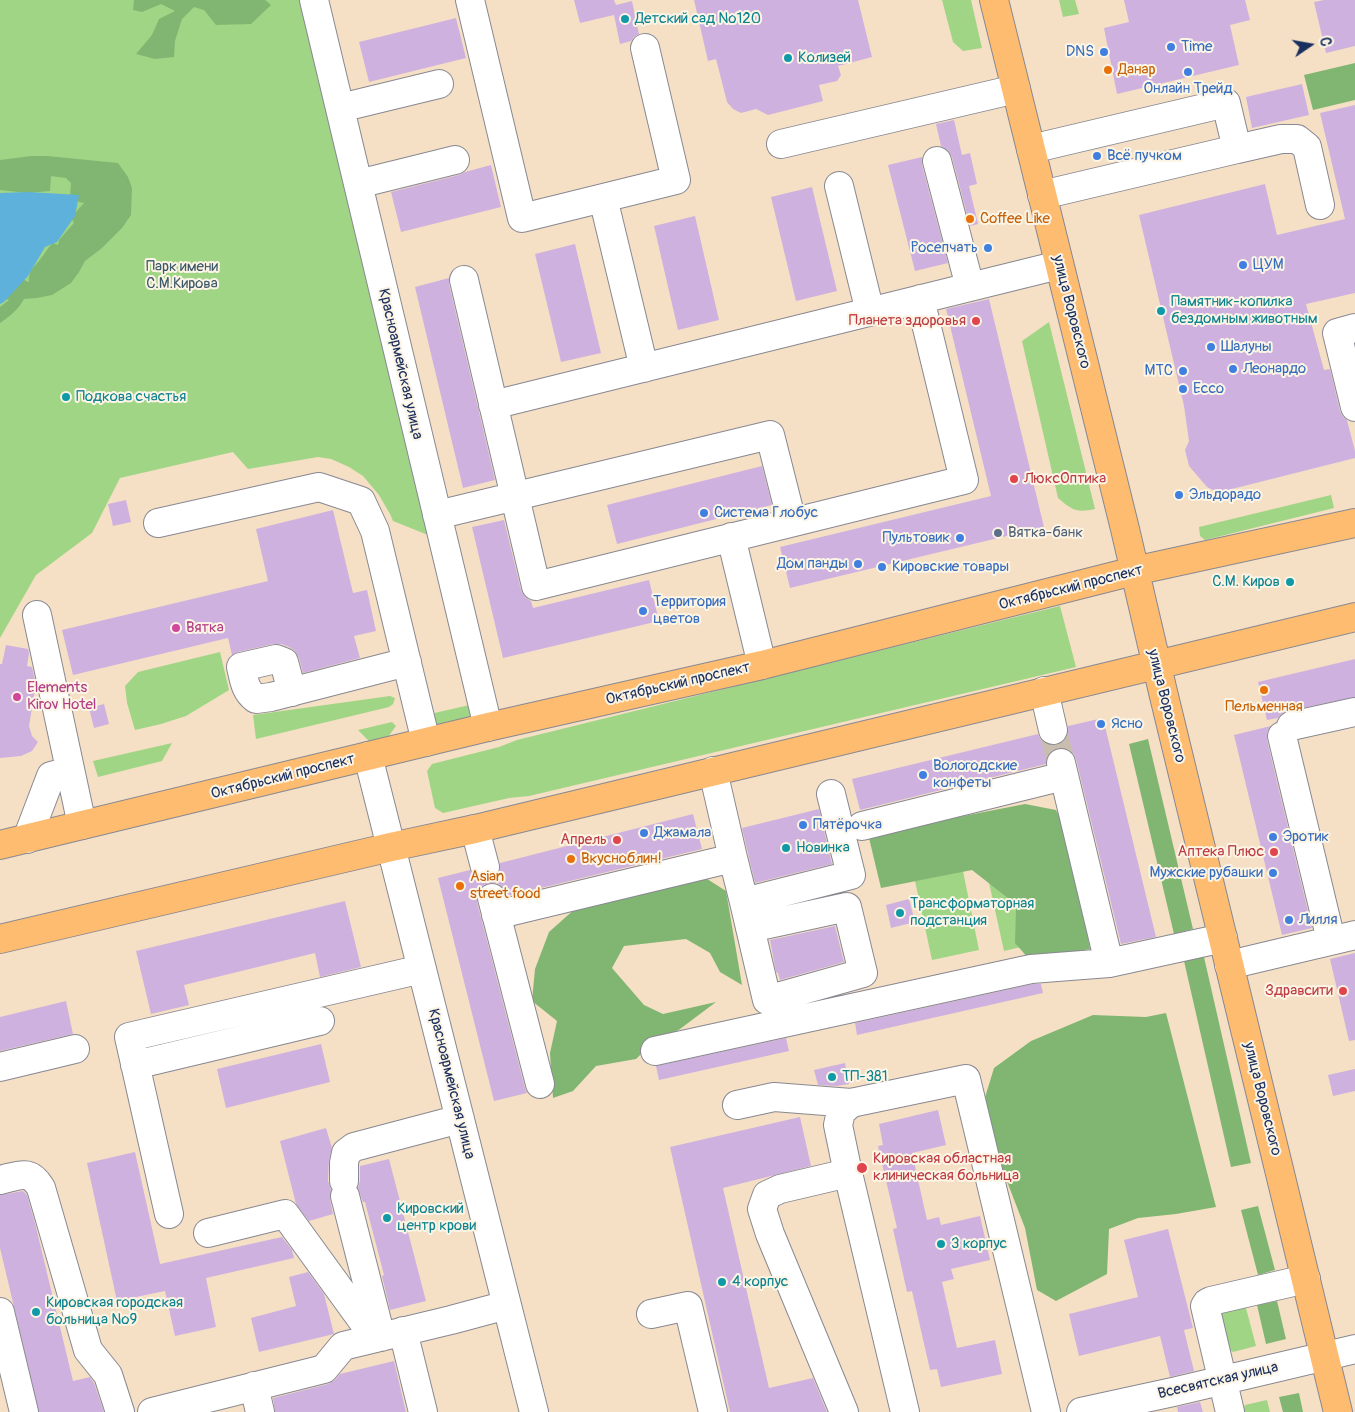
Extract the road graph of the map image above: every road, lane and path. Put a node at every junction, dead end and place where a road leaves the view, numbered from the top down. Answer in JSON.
{"nodes":[{"id":1,"x":314,"y":0,"type":"edge"},
{"id":2,"x":470,"y":0,"type":"edge"},
{"id":3,"x":994,"y":0,"type":"edge"},
{"id":4,"x":645,"y":48,"type":"dead end"},
{"id":5,"x":949,"y":83,"type":"dead end"},
{"id":6,"x":439,"y":84,"type":"dead end"},
{"id":7,"x":1016,"y":89,"type":"junction"},
{"id":8,"x":979,"y":97,"type":"junction"},
{"id":9,"x":340,"y":108,"type":"junction"},
{"id":10,"x":781,"y":144,"type":"dead end"},
{"id":11,"x":1031,"y":149,"type":"junction"},
{"id":12,"x":1237,"y":150,"type":"junction"},
{"id":13,"x":455,"y":160,"type":"dead end"},
{"id":14,"x":937,"y":161,"type":"dead end"},
{"id":15,"x":358,"y":184,"type":"junction"},
{"id":16,"x":839,"y":186,"type":"dead end"},
{"id":17,"x":1042,"y":195,"type":"junction"},
{"id":18,"x":603,"y":198,"type":"junction"},
{"id":19,"x":1320,"y":205,"type":"dead end"},
{"id":20,"x":1059,"y":265,"type":"junction"},
{"id":21,"x":464,"y":280,"type":"dead end"},
{"id":22,"x":970,"y":287,"type":"junction"},
{"id":23,"x":920,"y":299,"type":"junction"},
{"id":24,"x":870,"y":312,"type":"junction"},
{"id":25,"x":1355,"y":328,"type":"edge"},
{"id":26,"x":644,"y":368,"type":"junction"},
{"id":27,"x":493,"y":405,"type":"junction"},
{"id":28,"x":1355,"y":407,"type":"edge"},
{"id":29,"x":515,"y":496,"type":"junction"},
{"id":30,"x":437,"y":515,"type":"junction"},
{"id":31,"x":792,"y":522,"type":"junction"},
{"id":32,"x":158,"y":523,"type":"dead end"},
{"id":33,"x":1355,"y":523,"type":"edge"},
{"id":34,"x":732,"y":537,"type":"junction"},
{"id":35,"x":1134,"y":571,"type":"junction"},
{"id":36,"x":37,"y":615,"type":"dead end"},
{"id":37,"x":1355,"y":617,"type":"edge"},
{"id":38,"x":407,"y":662,"type":"junction"},
{"id":39,"x":1156,"y":664,"type":"junction"},
{"id":40,"x":762,"y":665,"type":"junction"},
{"id":41,"x":1044,"y":691,"type":"junction"},
{"id":42,"x":292,"y":692,"type":"dead end"},
{"id":43,"x":1355,"y":712,"type":"edge"},
{"id":44,"x":488,"y":728,"type":"junction"},
{"id":45,"x":1053,"y":730,"type":"tunnel mouth"},
{"id":46,"x":426,"y":742,"type":"junction"},
{"id":47,"x":368,"y":756,"type":"junction"},
{"id":48,"x":70,"y":771,"type":"junction"},
{"id":49,"x":713,"y":771,"type":"junction"},
{"id":50,"x":831,"y":794,"type":"dead end"},
{"id":51,"x":82,"y":826,"type":"junction"},
{"id":52,"x":862,"y":826,"type":"dead end"},
{"id":53,"x":476,"y":828,"type":"junction"},
{"id":54,"x":26,"y":839,"type":"junction"},
{"id":55,"x":0,"y":845,"type":"edge"},
{"id":56,"x":391,"y":847,"type":"junction"},
{"id":57,"x":733,"y":858,"type":"junction"},
{"id":58,"x":485,"y":867,"type":"dead end"},
{"id":59,"x":744,"y":902,"type":"junction"},
{"id":60,"x":750,"y":928,"type":"dead end"},
{"id":61,"x":1343,"y":937,"type":"edge"},
{"id":62,"x":1223,"y":938,"type":"junction"},
{"id":63,"x":0,"y":939,"type":"edge"},
{"id":64,"x":1108,"y":963,"type":"junction"},
{"id":65,"x":1229,"y":965,"type":"junction"},
{"id":66,"x":422,"y":969,"type":"junction"},
{"id":67,"x":320,"y":1022,"type":"dead end"},
{"id":68,"x":75,"y":1049,"type":"dead end"},
{"id":69,"x":655,"y":1051,"type":"dead end"},
{"id":70,"x":135,"y":1065,"type":"junction"},
{"id":71,"x":0,"y":1067,"type":"edge"},
{"id":72,"x":540,"y":1084,"type":"dead end"},
{"id":73,"x":851,"y":1103,"type":"junction"},
{"id":74,"x":737,"y":1105,"type":"dead end"},
{"id":75,"x":460,"y":1120,"type":"junction"},
{"id":76,"x":848,"y":1174,"type":"junction"},
{"id":77,"x":0,"y":1180,"type":"edge"},
{"id":78,"x":169,"y":1214,"type":"dead end"},
{"id":79,"x":208,"y":1233,"type":"dead end"},
{"id":80,"x":1306,"y":1279,"type":"junction"},
{"id":81,"x":507,"y":1305,"type":"junction"},
{"id":82,"x":0,"y":1312,"type":"edge"},
{"id":83,"x":651,"y":1314,"type":"dead end"},
{"id":84,"x":386,"y":1335,"type":"junction"},
{"id":85,"x":1355,"y":1349,"type":"edge"},
{"id":86,"x":1324,"y":1356,"type":"junction"},
{"id":87,"x":1222,"y":1380,"type":"junction"},
{"id":88,"x":257,"y":1399,"type":"edge"},
{"id":89,"x":24,"y":1412,"type":"edge"},
{"id":90,"x":120,"y":1412,"type":"edge"},
{"id":91,"x":152,"y":1412,"type":"edge"},
{"id":92,"x":423,"y":1412,"type":"edge"},
{"id":93,"x":534,"y":1412,"type":"edge"},
{"id":94,"x":713,"y":1412,"type":"edge"},
{"id":95,"x":844,"y":1412,"type":"edge"},
{"id":96,"x":906,"y":1412,"type":"edge"},
{"id":97,"x":1046,"y":1412,"type":"edge"},
{"id":98,"x":1081,"y":1412,"type":"edge"},
{"id":99,"x":1230,"y":1412,"type":"edge"},
{"id":100,"x":1338,"y":1412,"type":"edge"}],
"edges":[{"from":1,"to":9,"type":"street","name":"Красноармейская улица"},
{"from":2,"to":18,"type":"street"},
{"from":3,"to":7,"type":"main road","name":"улица Воровского"},
{"from":4,"to":18,"type":"street"},
{"from":5,"to":8,"type":"street"},
{"from":6,"to":9,"type":"street"},
{"from":7,"to":8,"type":"street"},
{"from":7,"to":11,"type":"main road","name":"улица Воровского"},
{"from":8,"to":10,"type":"street"},
{"from":9,"to":15,"type":"street","name":"Красноармейская улица"},
{"from":11,"to":12,"type":"street"},
{"from":11,"to":17,"type":"main road","name":"улица Воровского"},
{"from":12,"to":17,"type":"street"},
{"from":12,"to":19,"type":"street"},
{"from":13,"to":15,"type":"street"},
{"from":14,"to":22,"type":"street"},
{"from":15,"to":30,"type":"street","name":"Красноармейская улица"},
{"from":16,"to":24,"type":"street"},
{"from":17,"to":20,"type":"main road","name":"улица Воровского"},
{"from":18,"to":26,"type":"street"},
{"from":20,"to":22,"type":"street"},
{"from":20,"to":35,"type":"main road","name":"улица Воровского"},
{"from":21,"to":27,"type":"street"},
{"from":22,"to":23,"type":"street"},
{"from":23,"to":24,"type":"street"},
{"from":23,"to":31,"type":"street"},
{"from":24,"to":26,"type":"street"},
{"from":25,"to":28,"type":"street"},
{"from":26,"to":27,"type":"street"},
{"from":27,"to":29,"type":"street"},
{"from":29,"to":30,"type":"street"},
{"from":29,"to":31,"type":"street"},
{"from":29,"to":34,"type":"street"},
{"from":30,"to":44,"type":"street","name":"Красноармейская улица"},
{"from":31,"to":34,"type":"street"},
{"from":32,"to":38,"type":"street"},
{"from":33,"to":35,"type":"main road","name":"Октябрьский проспект"},
{"from":34,"to":40,"type":"street"},
{"from":35,"to":39,"type":"main road","name":"улица Воровского"},
{"from":35,"to":40,"type":"main road","name":"Октябрьский проспект"},
{"from":36,"to":48,"type":"street"},
{"from":37,"to":39,"type":"main road"},
{"from":38,"to":42,"type":"street"},
{"from":38,"to":46,"type":"street"},
{"from":39,"to":41,"type":"main road"},
{"from":39,"to":62,"type":"main road","name":"улица Воровского"},
{"from":40,"to":44,"type":"main road","name":"Октябрьский проспект"},
{"from":41,"to":45,"type":"street"},
{"from":41,"to":49,"type":"main road"},
{"from":43,"to":61,"type":"street"},
{"from":44,"to":46,"type":"main road","name":"Октябрьский проспект"},
{"from":46,"to":47,"type":"main road","name":"Октябрьский проспект"},
{"from":47,"to":51,"type":"main road","name":"Октябрьский проспект"},
{"from":47,"to":56,"type":"street","name":"Красноармейская улица"},
{"from":48,"to":51,"type":"street"},
{"from":48,"to":54,"type":"street"},
{"from":49,"to":53,"type":"main road"},
{"from":49,"to":57,"type":"street"},
{"from":50,"to":59,"type":"street"},
{"from":51,"to":54,"type":"main road","name":"Октябрьский проспект"},
{"from":52,"to":64,"type":"street"},
{"from":53,"to":56,"type":"main road"},
{"from":53,"to":58,"type":"street"},
{"from":54,"to":55,"type":"main road","name":"Октябрьский проспект"},
{"from":56,"to":63,"type":"main road"},
{"from":56,"to":66,"type":"street","name":"Красноармейская улица"},
{"from":57,"to":59,"type":"street"},
{"from":57,"to":72,"type":"street"},
{"from":59,"to":60,"type":"street"},
{"from":61,"to":65,"type":"street"},
{"from":62,"to":64,"type":"street"},
{"from":62,"to":65,"type":"main road","name":"улица Воровского"},
{"from":64,"to":69,"type":"street"},
{"from":65,"to":80,"type":"main road","name":"улица Воровского"},
{"from":66,"to":70,"type":"street"},
{"from":66,"to":75,"type":"street","name":"Красноармейская улица"},
{"from":67,"to":70,"type":"street"},
{"from":68,"to":71,"type":"street"},
{"from":70,"to":78,"type":"street"},
{"from":73,"to":74,"type":"street"},
{"from":73,"to":76,"type":"street"},
{"from":73,"to":97,"type":"street"},
{"from":75,"to":81,"type":"street","name":"Красноармейская улица"},
{"from":75,"to":84,"type":"street"},
{"from":76,"to":95,"type":"street"},
{"from":76,"to":96,"type":"street"},
{"from":77,"to":90,"type":"street"},
{"from":79,"to":84,"type":"street"},
{"from":80,"to":86,"type":"main road","name":"улица Воровского"},
{"from":80,"to":87,"type":"street"},
{"from":81,"to":84,"type":"street"},
{"from":81,"to":93,"type":"street","name":"Красноармейская улица"},
{"from":82,"to":89,"type":"street"},
{"from":83,"to":94,"type":"street"},
{"from":84,"to":88,"type":"street"},
{"from":84,"to":92,"type":"street"},
{"from":85,"to":86,"type":"street","name":"Всесвятская улица"},
{"from":86,"to":87,"type":"street","name":"Всесвятская улица"},
{"from":86,"to":100,"type":"main road","name":"улица Воровского"},
{"from":87,"to":98,"type":"street","name":"Всесвятская улица"},
{"from":87,"to":99,"type":"street"},
{"from":88,"to":91,"type":"street"}]}
